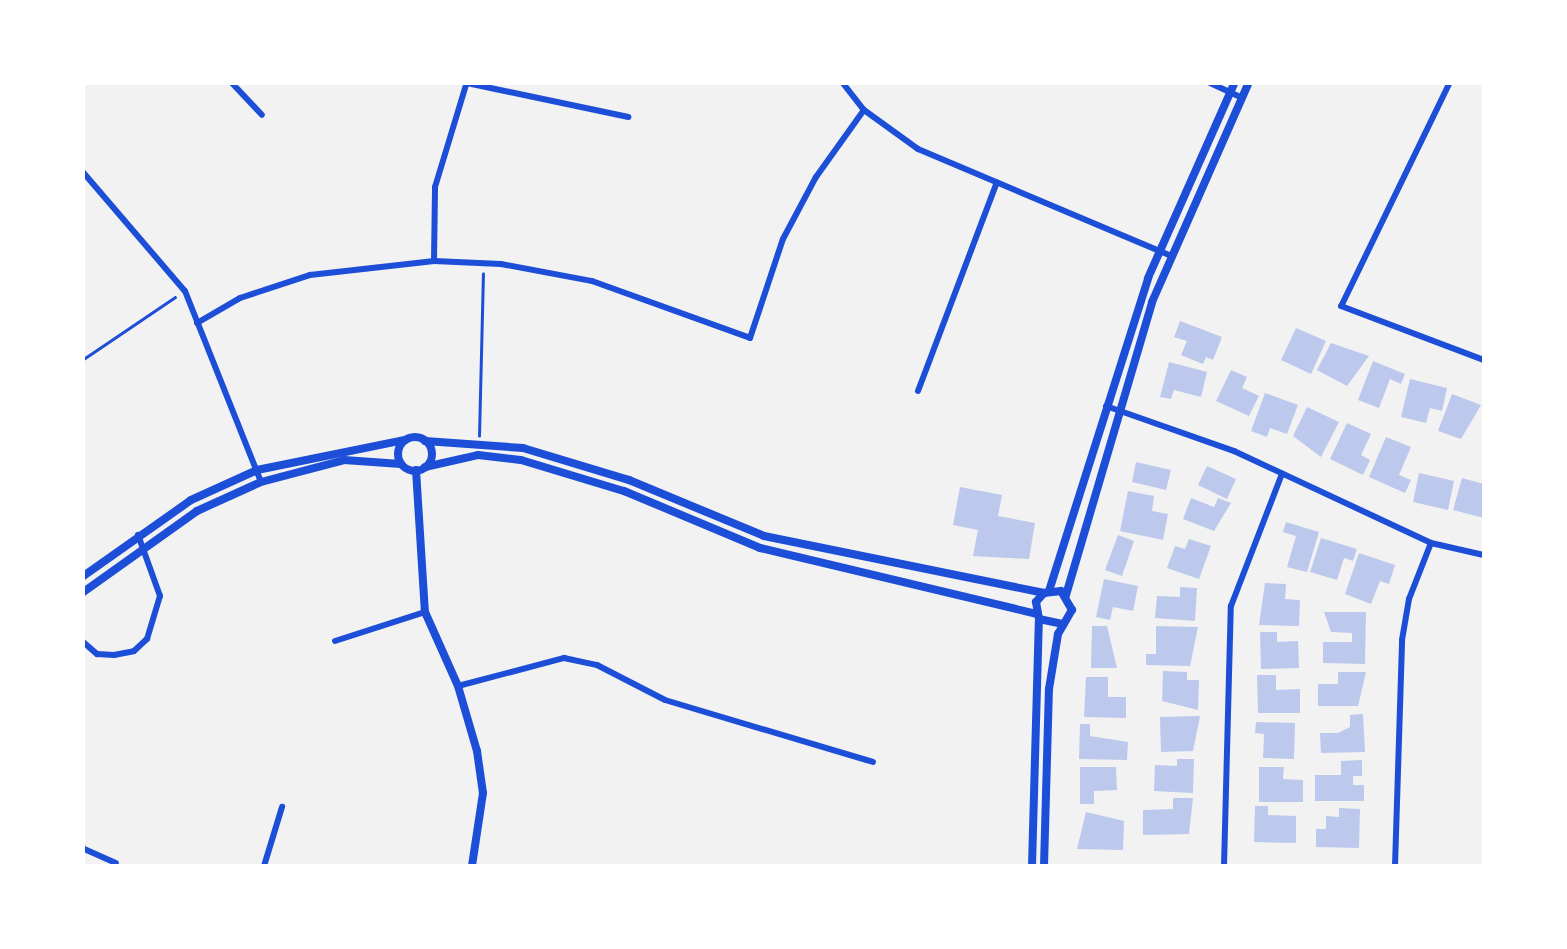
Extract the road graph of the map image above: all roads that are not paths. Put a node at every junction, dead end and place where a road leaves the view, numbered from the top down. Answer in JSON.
{"nodes":[{"id":1,"x":231,"y":82,"type":"edge"},
{"id":2,"x":842,"y":82,"type":"edge"},
{"id":3,"x":1208,"y":82,"type":"edge"},
{"id":4,"x":1235,"y":82,"type":"edge"},
{"id":5,"x":1249,"y":82,"type":"edge"},
{"id":6,"x":1450,"y":82,"type":"edge"},
{"id":7,"x":467,"y":83,"type":"edge"},
{"id":8,"x":1230,"y":93,"type":"junction"},
{"id":9,"x":1242,"y":98,"type":"junction"},
{"id":10,"x":864,"y":110,"type":"junction"},
{"id":11,"x":262,"y":115,"type":"dead end"},
{"id":12,"x":628,"y":117,"type":"dead end"},
{"id":13,"x":82,"y":171,"type":"edge"},
{"id":14,"x":997,"y":182,"type":"junction"},
{"id":15,"x":1158,"y":251,"type":"junction"},
{"id":16,"x":1169,"y":255,"type":"junction"},
{"id":17,"x":434,"y":261,"type":"junction"},
{"id":18,"x":196,"y":323,"type":"junction"},
{"id":19,"x":1484,"y":360,"type":"edge"},
{"id":20,"x":918,"y":391,"type":"dead end"},
{"id":21,"x":1106,"y":406,"type":"junction"},
{"id":22,"x":1118,"y":410,"type":"junction"},
{"id":23,"x":405,"y":440,"type":"junction"},
{"id":24,"x":425,"y":441,"type":"junction"},
{"id":25,"x":401,"y":464,"type":"junction"},
{"id":26,"x":420,"y":469,"type":"junction"},
{"id":27,"x":258,"y":470,"type":"junction"},
{"id":28,"x":1282,"y":474,"type":"junction"},
{"id":29,"x":261,"y":482,"type":"junction"},
{"id":30,"x":138,"y":534,"type":"junction"},
{"id":31,"x":142,"y":544,"type":"junction"},
{"id":32,"x":1431,"y":544,"type":"junction"},
{"id":33,"x":1484,"y":555,"type":"edge"},
{"id":34,"x":82,"y":577,"type":"edge"},
{"id":35,"x":1046,"y":592,"type":"junction"},
{"id":36,"x":82,"y":593,"type":"edge"},
{"id":37,"x":1066,"y":594,"type":"junction"},
{"id":38,"x":425,"y":612,"type":"junction"},
{"id":39,"x":1038,"y":616,"type":"junction"},
{"id":40,"x":1063,"y":624,"type":"junction"},
{"id":41,"x":82,"y":641,"type":"edge"},
{"id":42,"x":335,"y":641,"type":"dead end"},
{"id":43,"x":458,"y":686,"type":"junction"},
{"id":44,"x":873,"y":762,"type":"dead end"},
{"id":45,"x":282,"y":806,"type":"dead end"},
{"id":46,"x":82,"y":848,"type":"edge"},
{"id":47,"x":116,"y":864,"type":"dead end"},
{"id":48,"x":264,"y":866,"type":"edge"},
{"id":49,"x":472,"y":866,"type":"edge"},
{"id":50,"x":1032,"y":866,"type":"edge"},
{"id":51,"x":1044,"y":866,"type":"edge"},
{"id":52,"x":1224,"y":866,"type":"edge"},
{"id":53,"x":1395,"y":866,"type":"edge"}],
"edges":[{"from":1,"to":11,"type":"street"},
{"from":2,"to":10,"type":"street"},
{"from":3,"to":8,"type":"street"},
{"from":4,"to":8,"type":"street"},
{"from":5,"to":9,"type":"street"},
{"from":6,"to":19,"type":"street"},
{"from":7,"to":12,"type":"street"},
{"from":7,"to":17,"type":"street"},
{"from":8,"to":9,"type":"street"},
{"from":8,"to":15,"type":"street"},
{"from":9,"to":16,"type":"street"},
{"from":10,"to":14,"type":"street"},
{"from":10,"to":17,"type":"street"},
{"from":13,"to":18,"type":"street"},
{"from":14,"to":15,"type":"street"},
{"from":14,"to":20,"type":"street"},
{"from":15,"to":16,"type":"street"},
{"from":15,"to":21,"type":"street"},
{"from":16,"to":22,"type":"street"},
{"from":17,"to":18,"type":"street"},
{"from":18,"to":27,"type":"street"},
{"from":21,"to":22,"type":"street"},
{"from":21,"to":35,"type":"street"},
{"from":22,"to":28,"type":"street"},
{"from":22,"to":37,"type":"street"},
{"from":23,"to":24,"type":"street"},
{"from":23,"to":25,"type":"street"},
{"from":23,"to":27,"type":"street"},
{"from":24,"to":26,"type":"street"},
{"from":24,"to":35,"type":"street"},
{"from":25,"to":26,"type":"street"},
{"from":25,"to":29,"type":"street"},
{"from":26,"to":38,"type":"street"},
{"from":26,"to":39,"type":"street"},
{"from":27,"to":29,"type":"street"},
{"from":27,"to":30,"type":"street"},
{"from":28,"to":32,"type":"street"},
{"from":28,"to":52,"type":"street"},
{"from":29,"to":31,"type":"street"},
{"from":30,"to":31,"type":"street"},
{"from":30,"to":34,"type":"street"},
{"from":31,"to":36,"type":"street"},
{"from":31,"to":41,"type":"street"},
{"from":32,"to":33,"type":"street"},
{"from":32,"to":53,"type":"street"},
{"from":35,"to":37,"type":"street"},
{"from":35,"to":39,"type":"street"},
{"from":37,"to":40,"type":"street"},
{"from":38,"to":42,"type":"street"},
{"from":38,"to":43,"type":"street"},
{"from":39,"to":40,"type":"street"},
{"from":39,"to":50,"type":"street"},
{"from":40,"to":51,"type":"street"},
{"from":43,"to":44,"type":"street"},
{"from":43,"to":49,"type":"street"},
{"from":45,"to":48,"type":"street"},
{"from":46,"to":47,"type":"street"}]}
